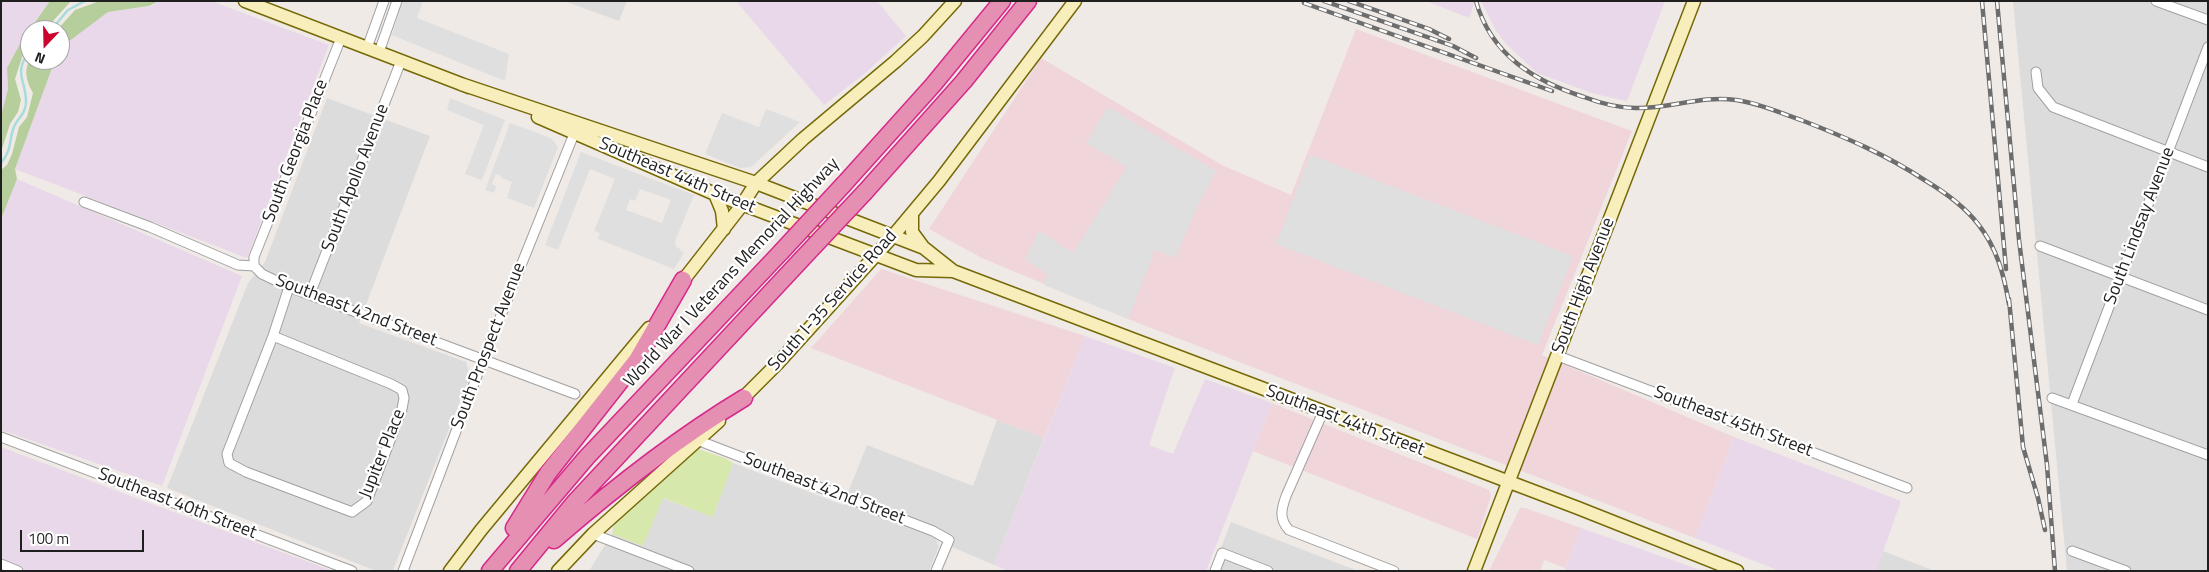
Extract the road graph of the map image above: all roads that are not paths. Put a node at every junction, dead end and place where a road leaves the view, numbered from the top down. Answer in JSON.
{"nodes":[{"id":1,"x":245,"y":1,"type":"edge"},
{"id":2,"x":384,"y":1,"type":"edge"},
{"id":3,"x":398,"y":1,"type":"edge"},
{"id":4,"x":955,"y":1,"type":"edge"},
{"id":5,"x":1002,"y":1,"type":"edge"},
{"id":6,"x":1028,"y":1,"type":"edge"},
{"id":7,"x":1075,"y":1,"type":"edge"},
{"id":8,"x":1694,"y":1,"type":"edge"},
{"id":9,"x":2156,"y":1,"type":"edge"},
{"id":10,"x":2208,"y":20,"type":"edge"},
{"id":11,"x":340,"y":38,"type":"junction"},
{"id":12,"x":2208,"y":47,"type":"edge"},
{"id":13,"x":367,"y":48,"type":"junction"},
{"id":14,"x":380,"y":52,"type":"junction"},
{"id":15,"x":402,"y":61,"type":"junction"},
{"id":16,"x":2036,"y":72,"type":"dead end"},
{"id":17,"x":576,"y":128,"type":"junction"},
{"id":18,"x":2169,"y":152,"type":"junction"},
{"id":19,"x":2208,"y":167,"type":"edge"},
{"id":20,"x":756,"y":183,"type":"junction"},
{"id":21,"x":715,"y":194,"type":"junction"},
{"id":22,"x":84,"y":202,"type":"dead end"},
{"id":23,"x":742,"y":205,"type":"junction"},
{"id":24,"x":912,"y":214,"type":"junction"},
{"id":25,"x":724,"y":229,"type":"junction"},
{"id":26,"x":893,"y":236,"type":"junction"},
{"id":27,"x":2040,"y":246,"type":"dead end"},
{"id":28,"x":924,"y":248,"type":"junction"},
{"id":29,"x":876,"y":255,"type":"junction"},
{"id":30,"x":254,"y":266,"type":"junction"},
{"id":31,"x":953,"y":271,"type":"junction"},
{"id":32,"x":2120,"y":277,"type":"junction"},
{"id":33,"x":683,"y":280,"type":"junction"},
{"id":34,"x":289,"y":287,"type":"junction"},
{"id":35,"x":310,"y":294,"type":"junction"},
{"id":36,"x":2208,"y":310,"type":"edge"},
{"id":37,"x":273,"y":336,"type":"junction"},
{"id":38,"x":1558,"y":356,"type":"junction"},
{"id":39,"x":483,"y":360,"type":"junction"},
{"id":40,"x":575,"y":394,"type":"dead end"},
{"id":41,"x":744,"y":398,"type":"junction"},
{"id":42,"x":2052,"y":398,"type":"dead end"},
{"id":43,"x":2072,"y":404,"type":"junction"},
{"id":44,"x":1323,"y":412,"type":"junction"},
{"id":45,"x":1,"y":437,"type":"edge"},
{"id":46,"x":697,"y":440,"type":"junction"},
{"id":47,"x":2208,"y":455,"type":"edge"},
{"id":48,"x":1508,"y":482,"type":"junction"},
{"id":49,"x":1907,"y":488,"type":"dead end"},
{"id":50,"x":593,"y":534,"type":"junction"},
{"id":51,"x":2072,"y":551,"type":"dead end"},
{"id":52,"x":1,"y":564,"type":"edge"},
{"id":53,"x":18,"y":571,"type":"edge"},
{"id":54,"x":352,"y":571,"type":"edge"},
{"id":55,"x":403,"y":571,"type":"edge"},
{"id":56,"x":450,"y":571,"type":"edge"},
{"id":57,"x":489,"y":571,"type":"edge"},
{"id":58,"x":518,"y":571,"type":"edge"},
{"id":59,"x":558,"y":571,"type":"edge"},
{"id":60,"x":689,"y":571,"type":"edge"},
{"id":61,"x":936,"y":571,"type":"edge"},
{"id":62,"x":1215,"y":571,"type":"edge"},
{"id":63,"x":1268,"y":571,"type":"edge"},
{"id":64,"x":1394,"y":571,"type":"edge"},
{"id":65,"x":1474,"y":571,"type":"edge"},
{"id":66,"x":1737,"y":571,"type":"edge"},
{"id":67,"x":2126,"y":571,"type":"edge"}],
"edges":[{"from":1,"to":11,"type":"main road","name":"Southeast 44th Street"},
{"from":2,"to":13,"type":"street"},
{"from":3,"to":14,"type":"street"},
{"from":4,"to":20,"type":"main road"},
{"from":5,"to":57,"type":"highway","name":"World War I Veterans Memorial Highway","bridge":true},
{"from":6,"to":58,"type":"highway","bridge":true},
{"from":7,"to":24,"type":"main road","name":"South I-35 Service Road"},
{"from":8,"to":38,"type":"main road","name":"South High Avenue"},
{"from":9,"to":10,"type":"street"},
{"from":11,"to":13,"type":"main road","name":"Southeast 44th Street"},
{"from":11,"to":30,"type":"street","name":"South Georgia Place"},
{"from":12,"to":18,"type":"street","name":"South Lindsay Avenue"},
{"from":13,"to":14,"type":"main road","name":"Southeast 44th Street"},
{"from":14,"to":15,"type":"main road","name":"Southeast 44th Street"},
{"from":15,"to":17,"type":"main road","name":"Southeast 44th Street"},
{"from":15,"to":35,"type":"street","name":"South Apollo Avenue"},
{"from":16,"to":18,"type":"street"},
{"from":17,"to":20,"type":"main road","name":"Southeast 44th Street"},
{"from":17,"to":21,"type":"main road","name":"Southeast 44th Street"},
{"from":17,"to":39,"type":"street","name":"South Prospect Avenue"},
{"from":18,"to":19,"type":"street"},
{"from":18,"to":32,"type":"street","name":"South Lindsay Avenue"},
{"from":20,"to":23,"type":"main road"},
{"from":20,"to":26,"type":"main road","name":"Southeast 44th Street"},
{"from":21,"to":23,"type":"main road","name":"Southeast 44th Street"},
{"from":21,"to":25,"type":"main road"},
{"from":22,"to":30,"type":"street","name":"Southeast 42nd Street"},
{"from":23,"to":25,"type":"main road"},
{"from":23,"to":29,"type":"main road","name":"Southeast 44th Street"},
{"from":24,"to":26,"type":"main road","name":"South I-35 Service Road"},
{"from":24,"to":28,"type":"main road"},
{"from":25,"to":33,"type":"main road"},
{"from":26,"to":28,"type":"main road","name":"Southeast 44th Street"},
{"from":26,"to":29,"type":"main road","name":"South I-35 Service Road"},
{"from":27,"to":32,"type":"street"},
{"from":28,"to":31,"type":"main road","name":"Southeast 44th Street"},
{"from":29,"to":31,"type":"main road","name":"Southeast 44th Street"},
{"from":29,"to":41,"type":"main road","name":"South I-35 Service Road"},
{"from":30,"to":34,"type":"street","name":"Southeast 42nd Street"},
{"from":31,"to":44,"type":"main road","name":"Southeast 44th Street"},
{"from":32,"to":36,"type":"street"},
{"from":32,"to":43,"type":"street","name":"South Lindsay Avenue"},
{"from":33,"to":56,"type":"main road"},
{"from":33,"to":57,"type":"highway"},
{"from":34,"to":35,"type":"street","name":"Southeast 42nd Street"},
{"from":34,"to":37,"type":"street"},
{"from":35,"to":39,"type":"street","name":"Southeast 42nd Street"},
{"from":37,"to":37,"type":"street","name":"Jupiter Place"},
{"from":38,"to":48,"type":"main road","name":"South High Avenue"},
{"from":38,"to":49,"type":"street","name":"Southeast 45th Street"},
{"from":39,"to":40,"type":"street","name":"Southeast 42nd Street"},
{"from":39,"to":55,"type":"street","name":"South Prospect Avenue"},
{"from":41,"to":46,"type":"main road","name":"South I-35 Service Road"},
{"from":41,"to":58,"type":"highway"},
{"from":42,"to":43,"type":"street"},
{"from":43,"to":47,"type":"street"},
{"from":44,"to":48,"type":"main road","name":"Southeast 44th Street"},
{"from":44,"to":64,"type":"street"},
{"from":45,"to":54,"type":"street","name":"Southeast 40th Street"},
{"from":46,"to":50,"type":"main road","name":"South I-35 Service Road"},
{"from":46,"to":61,"type":"street","name":"Southeast 42nd Street"},
{"from":48,"to":65,"type":"main road","name":"South High Avenue"},
{"from":48,"to":66,"type":"main road","name":"Southeast 44th Street"},
{"from":50,"to":59,"type":"main road","name":"South I-35 Service Road"},
{"from":50,"to":60,"type":"street"},
{"from":51,"to":67,"type":"street"},
{"from":52,"to":53,"type":"street"},
{"from":62,"to":63,"type":"street"}]}
